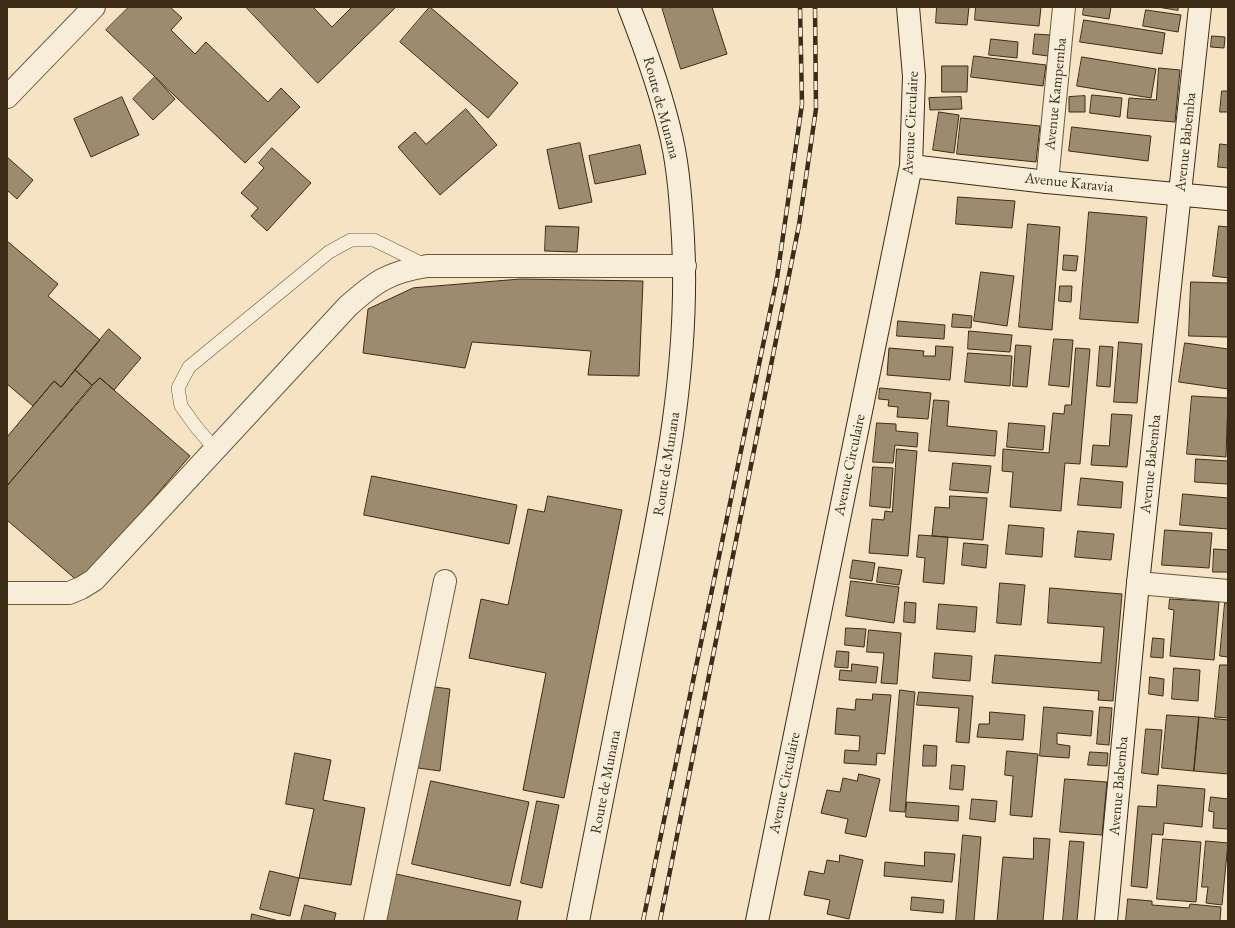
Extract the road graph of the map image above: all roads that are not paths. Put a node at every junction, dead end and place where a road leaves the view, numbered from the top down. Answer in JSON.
{"nodes":[{"id":1,"x":94,"y":7,"type":"edge"},
{"id":2,"x":629,"y":7,"type":"edge"},
{"id":3,"x":908,"y":7,"type":"edge"},
{"id":4,"x":1064,"y":7,"type":"edge"},
{"id":5,"x":1200,"y":7,"type":"edge"},
{"id":6,"x":7,"y":97,"type":"edge"},
{"id":7,"x":911,"y":166,"type":"junction"},
{"id":8,"x":1047,"y":182,"type":"junction"},
{"id":9,"x":1181,"y":194,"type":"junction"},
{"id":10,"x":1228,"y":198,"type":"edge"},
{"id":11,"x":426,"y":266,"type":"junction"},
{"id":12,"x":685,"y":266,"type":"junction"},
{"id":13,"x":215,"y":449,"type":"junction"},
{"id":14,"x":445,"y":581,"type":"dead end"},
{"id":15,"x":1138,"y":583,"type":"junction"},
{"id":16,"x":1228,"y":591,"type":"edge"},
{"id":17,"x":7,"y":593,"type":"edge"},
{"id":18,"x":376,"y":921,"type":"edge"},
{"id":19,"x":578,"y":921,"type":"edge"},
{"id":20,"x":757,"y":921,"type":"edge"},
{"id":21,"x":1106,"y":921,"type":"edge"}],
"edges":[{"from":1,"to":6,"type":"street"},
{"from":2,"to":12,"type":"street","name":"Route de Munana"},
{"from":3,"to":7,"type":"street","name":"Avenue Circulaire"},
{"from":4,"to":8,"type":"street","name":"Avenue Kampemba"},
{"from":5,"to":9,"type":"street","name":"Avenue Babemba"},
{"from":7,"to":8,"type":"street","name":"Avenue Karavia"},
{"from":7,"to":20,"type":"street","name":"Avenue Circulaire"},
{"from":8,"to":9,"type":"street","name":"Avenue Karavia"},
{"from":9,"to":10,"type":"street","name":"Avenue Karavia"},
{"from":9,"to":15,"type":"street","name":"Avenue Babemba"},
{"from":11,"to":12,"type":"street"},
{"from":11,"to":13,"type":"street"},
{"from":11,"to":13,"type":"lane"},
{"from":12,"to":19,"type":"street","name":"Route de Munana"},
{"from":13,"to":17,"type":"street"},
{"from":14,"to":18,"type":"street"},
{"from":15,"to":16,"type":"street"},
{"from":15,"to":21,"type":"street","name":"Avenue Babemba"}]}
